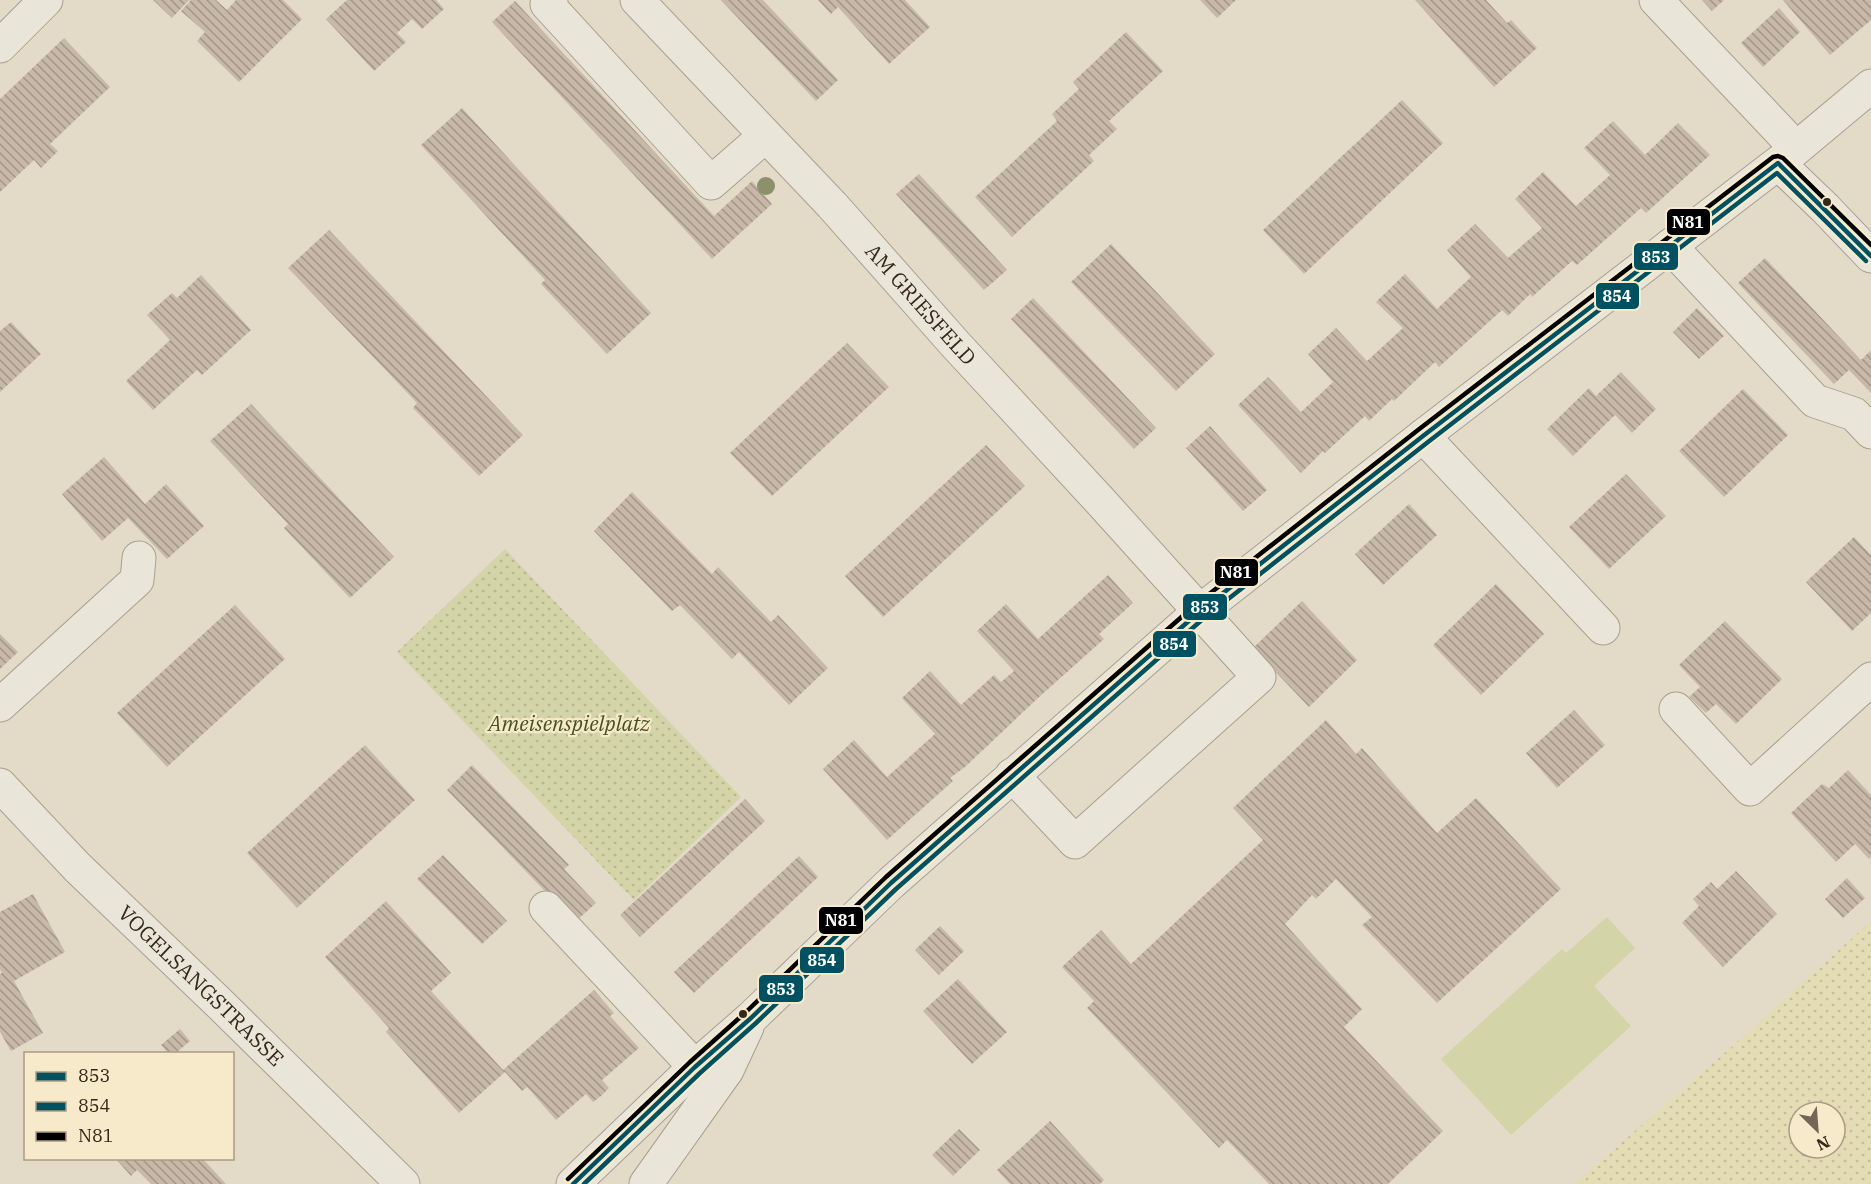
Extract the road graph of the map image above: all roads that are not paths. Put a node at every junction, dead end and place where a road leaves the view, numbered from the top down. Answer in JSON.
{"nodes":[{"id":1,"x":46,"y":0,"type":"edge"},
{"id":2,"x":552,"y":0,"type":"edge"},
{"id":3,"x":637,"y":0,"type":"edge"},
{"id":4,"x":1656,"y":0,"type":"edge"},
{"id":5,"x":0,"y":46,"type":"edge"},
{"id":6,"x":1871,"y":86,"type":"edge"},
{"id":7,"x":765,"y":136,"type":"junction"},
{"id":8,"x":1787,"y":156,"type":"junction"},
{"id":9,"x":1670,"y":246,"type":"junction"},
{"id":10,"x":1871,"y":256,"type":"edge"},
{"id":11,"x":1871,"y":432,"type":"edge"},
{"id":12,"x":1423,"y":436,"type":"junction"},
{"id":13,"x":139,"y":558,"type":"dead end"},
{"id":14,"x":1199,"y":612,"type":"junction"},
{"id":15,"x":1603,"y":628,"type":"dead end"},
{"id":16,"x":1871,"y":680,"type":"edge"},
{"id":17,"x":0,"y":705,"type":"edge"},
{"id":18,"x":1676,"y":709,"type":"dead end"},
{"id":19,"x":1012,"y":775,"type":"junction"},
{"id":20,"x":3,"y":795,"type":"edge"},
{"id":21,"x":546,"y":908,"type":"dead end"},
{"id":22,"x":751,"y":1018,"type":"junction"},
{"id":23,"x":695,"y":1067,"type":"junction"},
{"id":24,"x":590,"y":1179,"type":"edge"},
{"id":25,"x":403,"y":1184,"type":"edge"},
{"id":26,"x":646,"y":1184,"type":"edge"}],
"edges":[{"from":1,"to":5,"type":"street"},
{"from":2,"to":7,"type":"street"},
{"from":3,"to":7,"type":"street","name":"AM GRIESFELD"},
{"from":4,"to":8,"type":"street"},
{"from":6,"to":8,"type":"street"},
{"from":7,"to":14,"type":"street","name":"AM GRIESFELD"},
{"from":8,"to":9,"type":"street"},
{"from":8,"to":10,"type":"street"},
{"from":9,"to":11,"type":"street"},
{"from":9,"to":12,"type":"street"},
{"from":12,"to":14,"type":"street"},
{"from":12,"to":15,"type":"street"},
{"from":13,"to":17,"type":"street"},
{"from":14,"to":19,"type":"street"},
{"from":14,"to":19,"type":"street","name":"AM GRIESFELD"},
{"from":16,"to":18,"type":"street"},
{"from":19,"to":22,"type":"street"},
{"from":20,"to":25,"type":"street","name":"VOGELSANGSTRASSE"},
{"from":21,"to":23,"type":"street"},
{"from":22,"to":23,"type":"street"},
{"from":22,"to":26,"type":"street"},
{"from":23,"to":24,"type":"street"}]}
